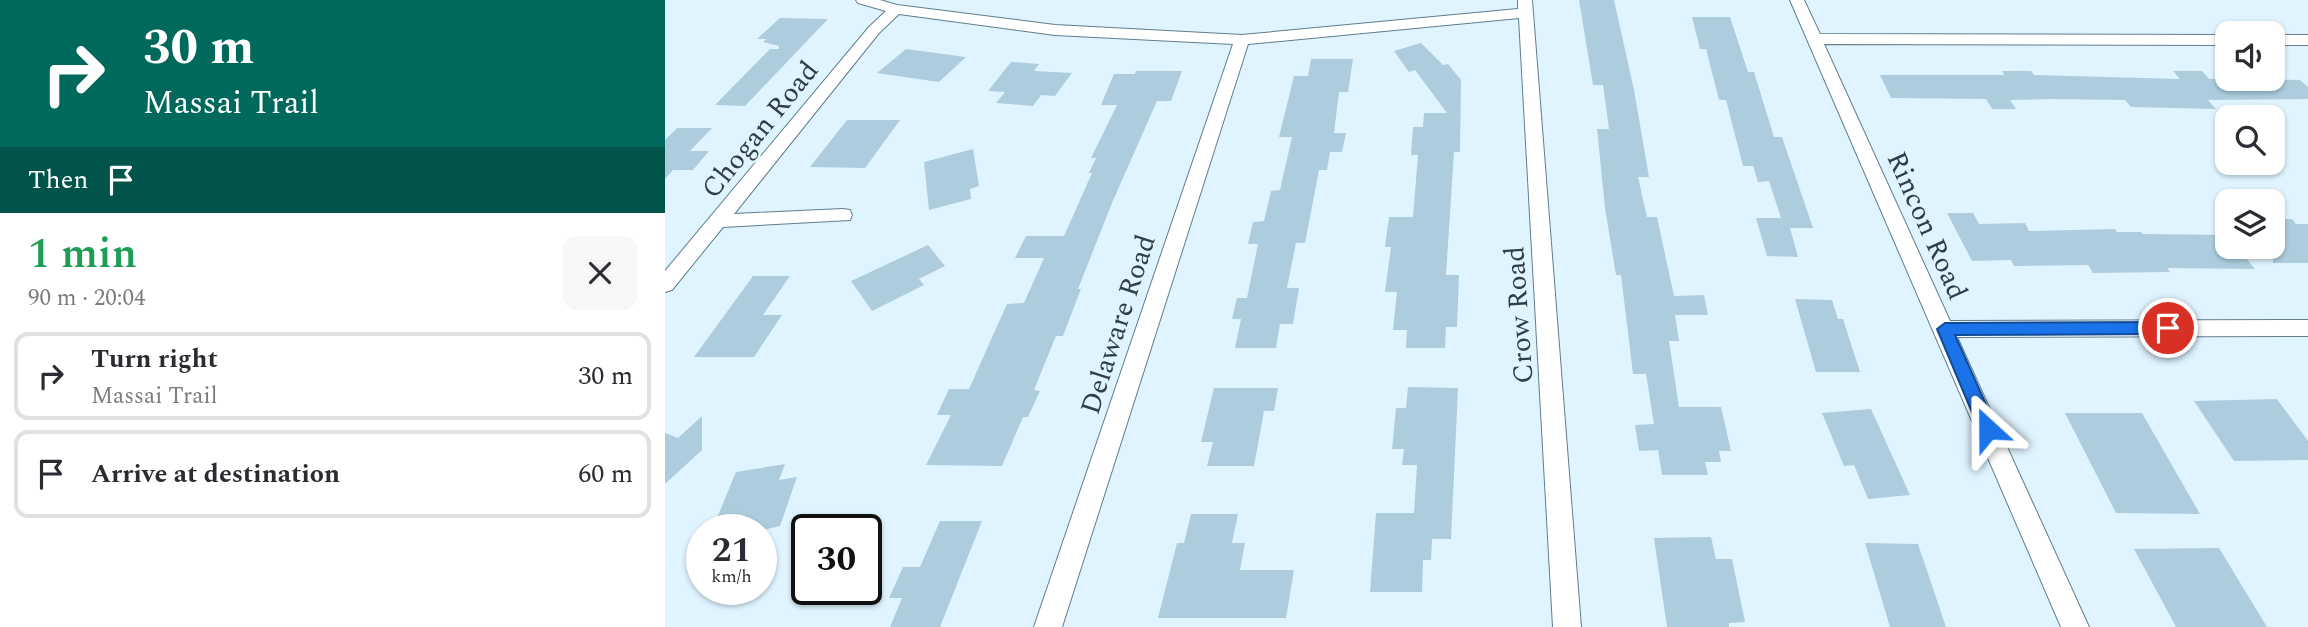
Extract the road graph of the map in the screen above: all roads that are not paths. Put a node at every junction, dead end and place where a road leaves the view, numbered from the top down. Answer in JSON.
{"nodes":[{"id":1,"x":863,"y":0,"type":"edge"},
{"id":2,"x":1797,"y":0,"type":"edge"},
{"id":3,"x":1526,"y":6,"type":"edge"},
{"id":4,"x":897,"y":9,"type":"junction"},
{"id":5,"x":1813,"y":39,"type":"junction"},
{"id":6,"x":1242,"y":40,"type":"junction"},
{"id":7,"x":2215,"y":40,"type":"edge"},
{"id":8,"x":2285,"y":40,"type":"edge"},
{"id":9,"x":2308,"y":40,"type":"edge"},
{"id":10,"x":843,"y":215,"type":"dead end"},
{"id":11,"x":717,"y":221,"type":"junction"},
{"id":12,"x":665,"y":285,"type":"edge"},
{"id":13,"x":2308,"y":328,"type":"edge"},
{"id":14,"x":1945,"y":329,"type":"junction"},
{"id":15,"x":1048,"y":627,"type":"edge"},
{"id":16,"x":1567,"y":627,"type":"edge"},
{"id":17,"x":2075,"y":627,"type":"edge"}],
"edges":[{"from":1,"to":4,"type":"street"},
{"from":2,"to":5,"type":"street","name":"Rincon Road"},
{"from":3,"to":6,"type":"street"},
{"from":3,"to":16,"type":"street","name":"Crow Road"},
{"from":4,"to":6,"type":"street"},
{"from":4,"to":11,"type":"street","name":"Chogan Road"},
{"from":5,"to":7,"type":"street"},
{"from":5,"to":14,"type":"street","name":"Rincon Road"},
{"from":6,"to":15,"type":"street","name":"Delaware Road"},
{"from":8,"to":9,"type":"street"},
{"from":10,"to":11,"type":"street"},
{"from":11,"to":12,"type":"street","name":"Chogan Road"},
{"from":13,"to":14,"type":"street"},
{"from":14,"to":17,"type":"street","name":"Rincon Road"}]}
